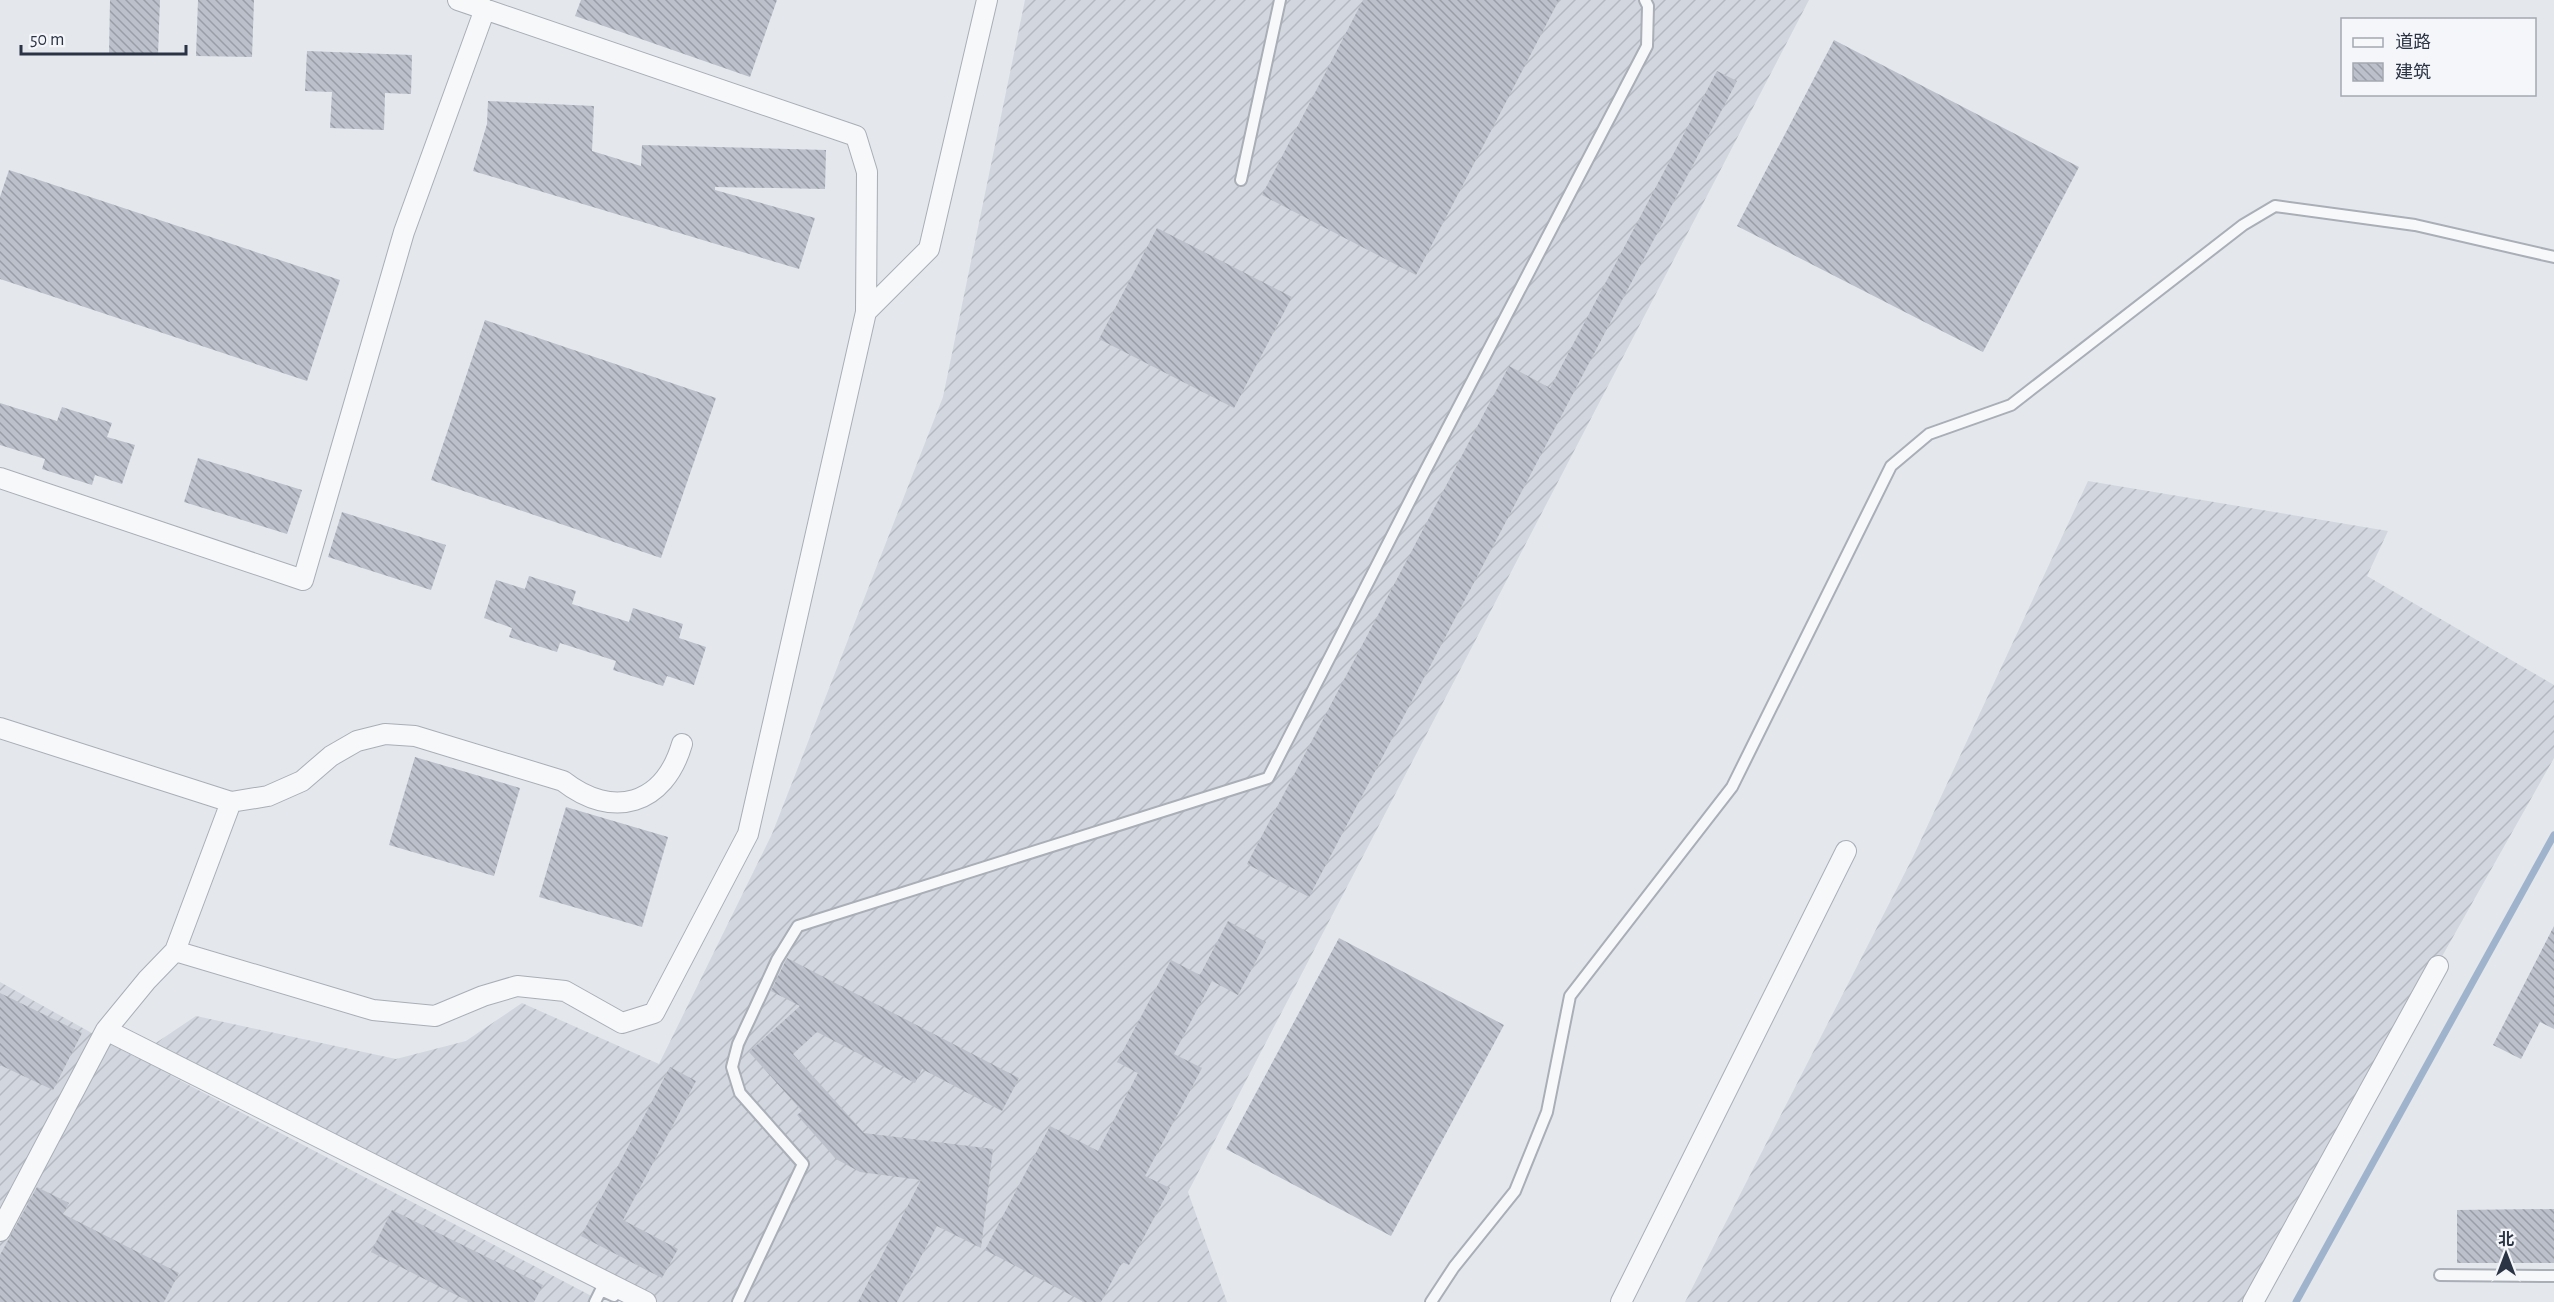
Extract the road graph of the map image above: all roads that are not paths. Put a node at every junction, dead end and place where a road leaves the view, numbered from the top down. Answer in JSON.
{"nodes":[{"id":1,"x":458,"y":0,"type":"edge"},
{"id":2,"x":987,"y":0,"type":"edge"},
{"id":3,"x":1280,"y":0,"type":"edge"},
{"id":4,"x":1645,"y":0,"type":"edge"},
{"id":5,"x":485,"y":9,"type":"junction"},
{"id":6,"x":1241,"y":180,"type":"dead end"},
{"id":7,"x":2554,"y":257,"type":"edge"},
{"id":8,"x":866,"y":312,"type":"junction"},
{"id":9,"x":0,"y":478,"type":"edge"},
{"id":10,"x":0,"y":728,"type":"edge"},
{"id":11,"x":682,"y":744,"type":"dead end"},
{"id":12,"x":231,"y":802,"type":"junction"},
{"id":13,"x":1846,"y":851,"type":"dead end"},
{"id":14,"x":175,"y":951,"type":"junction"},
{"id":15,"x":2438,"y":966,"type":"dead end"},
{"id":16,"x":106,"y":1030,"type":"junction"},
{"id":17,"x":0,"y":1231,"type":"edge"},
{"id":18,"x":2440,"y":1275,"type":"dead end"},
{"id":19,"x":2554,"y":1276,"type":"edge"},
{"id":20,"x":595,"y":1302,"type":"edge"},
{"id":21,"x":625,"y":1302,"type":"edge"},
{"id":22,"x":646,"y":1302,"type":"edge"},
{"id":23,"x":738,"y":1302,"type":"edge"},
{"id":24,"x":1431,"y":1302,"type":"edge"},
{"id":25,"x":1621,"y":1302,"type":"edge"},
{"id":26,"x":2253,"y":1302,"type":"edge"}],
"edges":[{"from":1,"to":5,"type":"street"},
{"from":2,"to":8,"type":"street"},
{"from":3,"to":6,"type":"lane"},
{"from":4,"to":23,"type":"lane"},
{"from":5,"to":8,"type":"street"},
{"from":5,"to":9,"type":"street"},
{"from":7,"to":24,"type":"lane"},
{"from":8,"to":14,"type":"street"},
{"from":10,"to":12,"type":"street"},
{"from":11,"to":12,"type":"street"},
{"from":12,"to":14,"type":"street"},
{"from":13,"to":25,"type":"street"},
{"from":14,"to":16,"type":"street"},
{"from":15,"to":26,"type":"street"},
{"from":16,"to":17,"type":"street"},
{"from":16,"to":22,"type":"street"},
{"from":18,"to":19,"type":"lane"},
{"from":20,"to":21,"type":"lane"}]}
